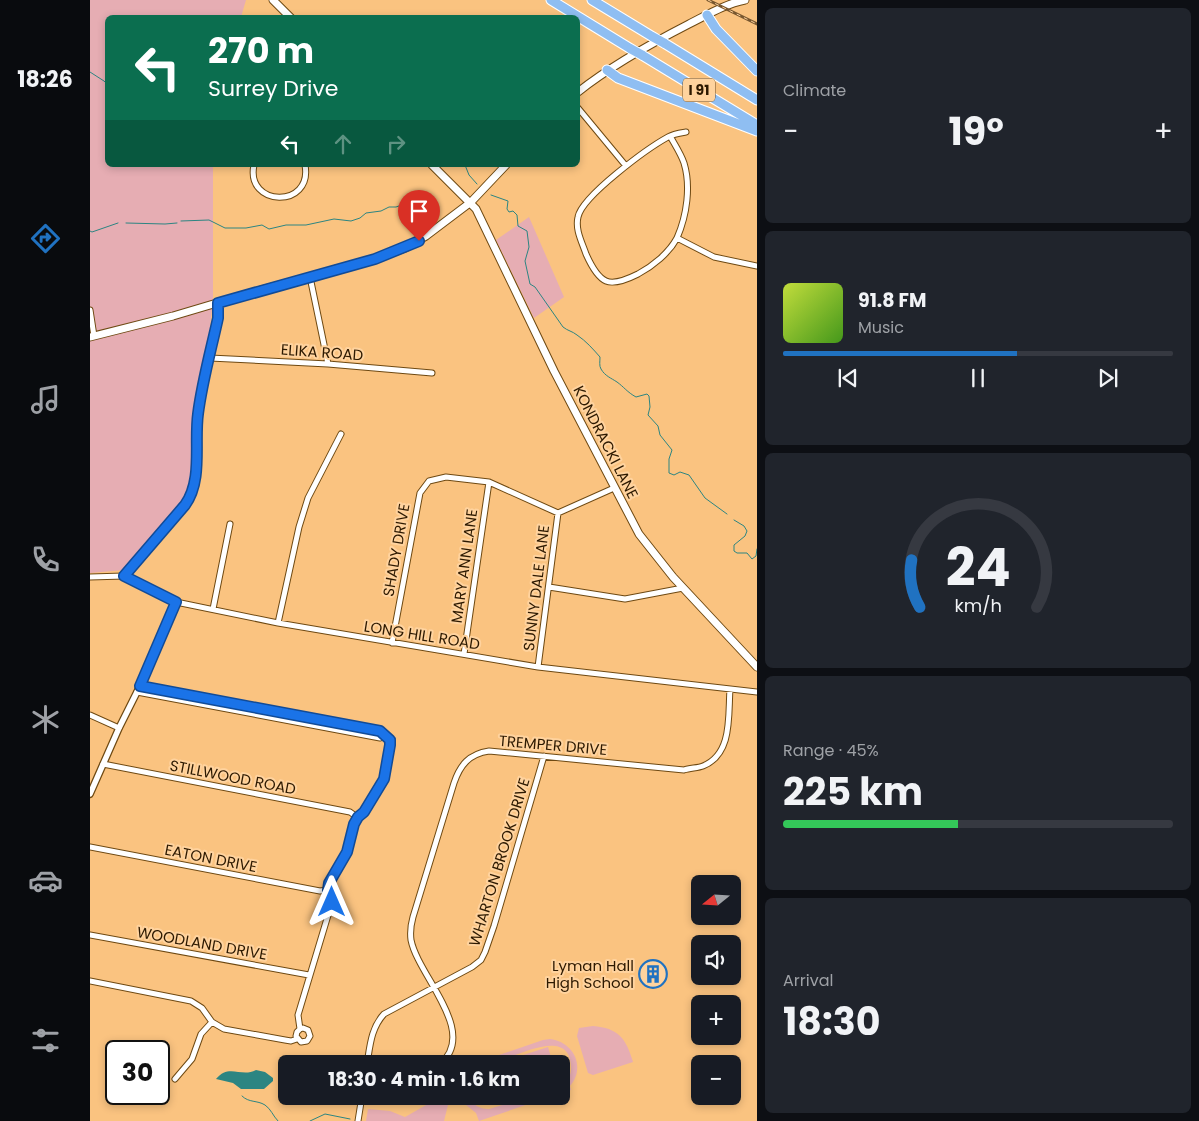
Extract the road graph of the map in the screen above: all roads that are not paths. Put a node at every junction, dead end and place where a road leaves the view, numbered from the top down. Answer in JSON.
{"nodes":[{"id":1,"x":273,"y":0,"type":"edge"},
{"id":2,"x":551,"y":0,"type":"edge"},
{"id":3,"x":592,"y":0,"type":"edge"},
{"id":4,"x":746,"y":0,"type":"edge"},
{"id":5,"x":288,"y":15,"type":"edge"},
{"id":6,"x":575,"y":15,"type":"edge"},
{"id":7,"x":707,"y":15,"type":"junction"},
{"id":8,"x":580,"y":18,"type":"edge"},
{"id":9,"x":607,"y":70,"type":"junction"},
{"id":10,"x":756,"y":71,"type":"edge"},
{"id":11,"x":580,"y":90,"type":"edge"},
{"id":12,"x":756,"y":100,"type":"edge"},
{"id":13,"x":580,"y":110,"type":"edge"},
{"id":14,"x":756,"y":125,"type":"edge"},
{"id":15,"x":756,"y":131,"type":"edge"},
{"id":16,"x":686,"y":132,"type":"dead end"},
{"id":17,"x":670,"y":136,"type":"junction"},
{"id":18,"x":626,"y":166,"type":"junction"},
{"id":19,"x":254,"y":167,"type":"edge"},
{"id":20,"x":305,"y":167,"type":"edge"},
{"id":21,"x":434,"y":167,"type":"edge"},
{"id":22,"x":504,"y":167,"type":"edge"},
{"id":23,"x":470,"y":202,"type":"junction"},
{"id":24,"x":677,"y":238,"type":"junction"},
{"id":25,"x":756,"y":266,"type":"edge"},
{"id":26,"x":310,"y":277,"type":"junction"},
{"id":27,"x":218,"y":303,"type":"junction"},
{"id":28,"x":90,"y":310,"type":"edge"},
{"id":29,"x":92,"y":337,"type":"edge"},
{"id":30,"x":210,"y":358,"type":"junction"},
{"id":31,"x":328,"y":364,"type":"junction"},
{"id":32,"x":432,"y":373,"type":"dead end"},
{"id":33,"x":341,"y":434,"type":"dead end"},
{"id":34,"x":489,"y":482,"type":"junction"},
{"id":35,"x":614,"y":488,"type":"junction"},
{"id":36,"x":558,"y":513,"type":"junction"},
{"id":37,"x":230,"y":524,"type":"dead end"},
{"id":38,"x":124,"y":576,"type":"junction"},
{"id":39,"x":90,"y":577,"type":"edge"},
{"id":40,"x":549,"y":587,"type":"junction"},
{"id":41,"x":683,"y":588,"type":"junction"},
{"id":42,"x":176,"y":602,"type":"junction"},
{"id":43,"x":213,"y":609,"type":"junction"},
{"id":44,"x":278,"y":623,"type":"junction"},
{"id":45,"x":392,"y":643,"type":"junction"},
{"id":46,"x":464,"y":654,"type":"junction"},
{"id":47,"x":538,"y":667,"type":"junction"},
{"id":48,"x":756,"y":667,"type":"edge"},
{"id":49,"x":139,"y":689,"type":"junction"},
{"id":50,"x":730,"y":689,"type":"junction"},
{"id":51,"x":756,"y":692,"type":"edge"},
{"id":52,"x":90,"y":714,"type":"edge"},
{"id":53,"x":119,"y":728,"type":"junction"},
{"id":54,"x":544,"y":756,"type":"junction"},
{"id":55,"x":103,"y":764,"type":"junction"},
{"id":56,"x":90,"y":792,"type":"edge"},
{"id":57,"x":358,"y":817,"type":"junction"},
{"id":58,"x":90,"y":847,"type":"edge"},
{"id":59,"x":328,"y":890,"type":"junction"},
{"id":60,"x":90,"y":935,"type":"edge"},
{"id":61,"x":309,"y":975,"type":"junction"},
{"id":62,"x":90,"y":981,"type":"edge"},
{"id":63,"x":434,"y":988,"type":"junction"},
{"id":64,"x":212,"y":1022,"type":"junction"},
{"id":65,"x":300,"y":1029,"type":"junction"},
{"id":66,"x":297,"y":1039,"type":"junction"},
{"id":67,"x":369,"y":1055,"type":"edge"},
{"id":68,"x":448,"y":1055,"type":"edge"},
{"id":69,"x":175,"y":1079,"type":"dead end"},
{"id":70,"x":361,"y":1105,"type":"edge"},
{"id":71,"x":358,"y":1121,"type":"edge"}],
"edges":[{"from":1,"to":5,"type":"main road"},
{"from":2,"to":6,"type":"highway","number":"I 91","bridge":true},
{"from":3,"to":12,"type":"highway","number":"I 91","bridge":true},
{"from":4,"to":7,"type":"main road"},
{"from":7,"to":9,"type":"main road"},
{"from":7,"to":10,"type":"highway"},
{"from":8,"to":14,"type":"highway","number":"I 91","bridge":true},
{"from":9,"to":11,"type":"main road"},
{"from":9,"to":15,"type":"highway"},
{"from":13,"to":18,"type":"street"},
{"from":16,"to":17,"type":"street"},
{"from":17,"to":18,"type":"street"},
{"from":17,"to":24,"type":"street"},
{"from":18,"to":24,"type":"street"},
{"from":19,"to":20,"type":"street"},
{"from":21,"to":23,"type":"main road","name":"KONDRACKI LANE"},
{"from":22,"to":23,"type":"main road"},
{"from":23,"to":26,"type":"main road"},
{"from":23,"to":35,"type":"main road","name":"KONDRACKI LANE"},
{"from":24,"to":25,"type":"street"},
{"from":26,"to":27,"type":"main road"},
{"from":26,"to":31,"type":"street"},
{"from":27,"to":29,"type":"main road"},
{"from":27,"to":30,"type":"street"},
{"from":28,"to":29,"type":"street"},
{"from":30,"to":31,"type":"street","name":"ELIKA ROAD"},
{"from":30,"to":38,"type":"street"},
{"from":31,"to":32,"type":"street","name":"ELIKA ROAD"},
{"from":33,"to":44,"type":"street"},
{"from":34,"to":36,"type":"street","name":"SHADY DRIVE"},
{"from":34,"to":45,"type":"street","name":"SHADY DRIVE"},
{"from":34,"to":46,"type":"street","name":"MARY ANN LANE"},
{"from":35,"to":36,"type":"street"},
{"from":35,"to":41,"type":"main road","name":"KONDRACKI LANE"},
{"from":36,"to":40,"type":"street","name":"SUNNY DALE LANE"},
{"from":37,"to":43,"type":"street"},
{"from":38,"to":39,"type":"street","name":"LONG HILL ROAD"},
{"from":38,"to":42,"type":"street","name":"LONG HILL ROAD"},
{"from":40,"to":41,"type":"street"},
{"from":40,"to":47,"type":"street","name":"SUNNY DALE LANE"},
{"from":41,"to":48,"type":"main road","name":"KONDRACKI LANE"},
{"from":42,"to":43,"type":"street","name":"LONG HILL ROAD"},
{"from":42,"to":49,"type":"street"},
{"from":43,"to":44,"type":"street","name":"LONG HILL ROAD"},
{"from":44,"to":45,"type":"street","name":"LONG HILL ROAD"},
{"from":45,"to":46,"type":"street","name":"LONG HILL ROAD"},
{"from":46,"to":47,"type":"street","name":"LONG HILL ROAD"},
{"from":47,"to":50,"type":"street","name":"LONG HILL ROAD"},
{"from":49,"to":53,"type":"street"},
{"from":49,"to":57,"type":"street"},
{"from":50,"to":51,"type":"street","name":"LONG HILL ROAD"},
{"from":50,"to":54,"type":"street","name":"TREMPER DRIVE"},
{"from":52,"to":53,"type":"street"},
{"from":53,"to":55,"type":"street"},
{"from":54,"to":63,"type":"street","name":"WHARTON BROOK DRIVE"},
{"from":54,"to":63,"type":"street","name":"TREMPER DRIVE"},
{"from":55,"to":56,"type":"street"},
{"from":55,"to":57,"type":"street","name":"STILLWOOD ROAD"},
{"from":57,"to":59,"type":"street"},
{"from":58,"to":59,"type":"street","name":"EATON DRIVE"},
{"from":59,"to":61,"type":"street"},
{"from":60,"to":61,"type":"street","name":"WOODLAND DRIVE"},
{"from":61,"to":65,"type":"street"},
{"from":62,"to":64,"type":"street"},
{"from":63,"to":67,"type":"street","name":"WHARTON BROOK DRIVE"},
{"from":63,"to":68,"type":"street","name":"TREMPER DRIVE"},
{"from":64,"to":66,"type":"street"},
{"from":64,"to":69,"type":"street"},
{"from":65,"to":66,"type":"street"},
{"from":65,"to":66,"type":"street"},
{"from":70,"to":71,"type":"street"}]}
